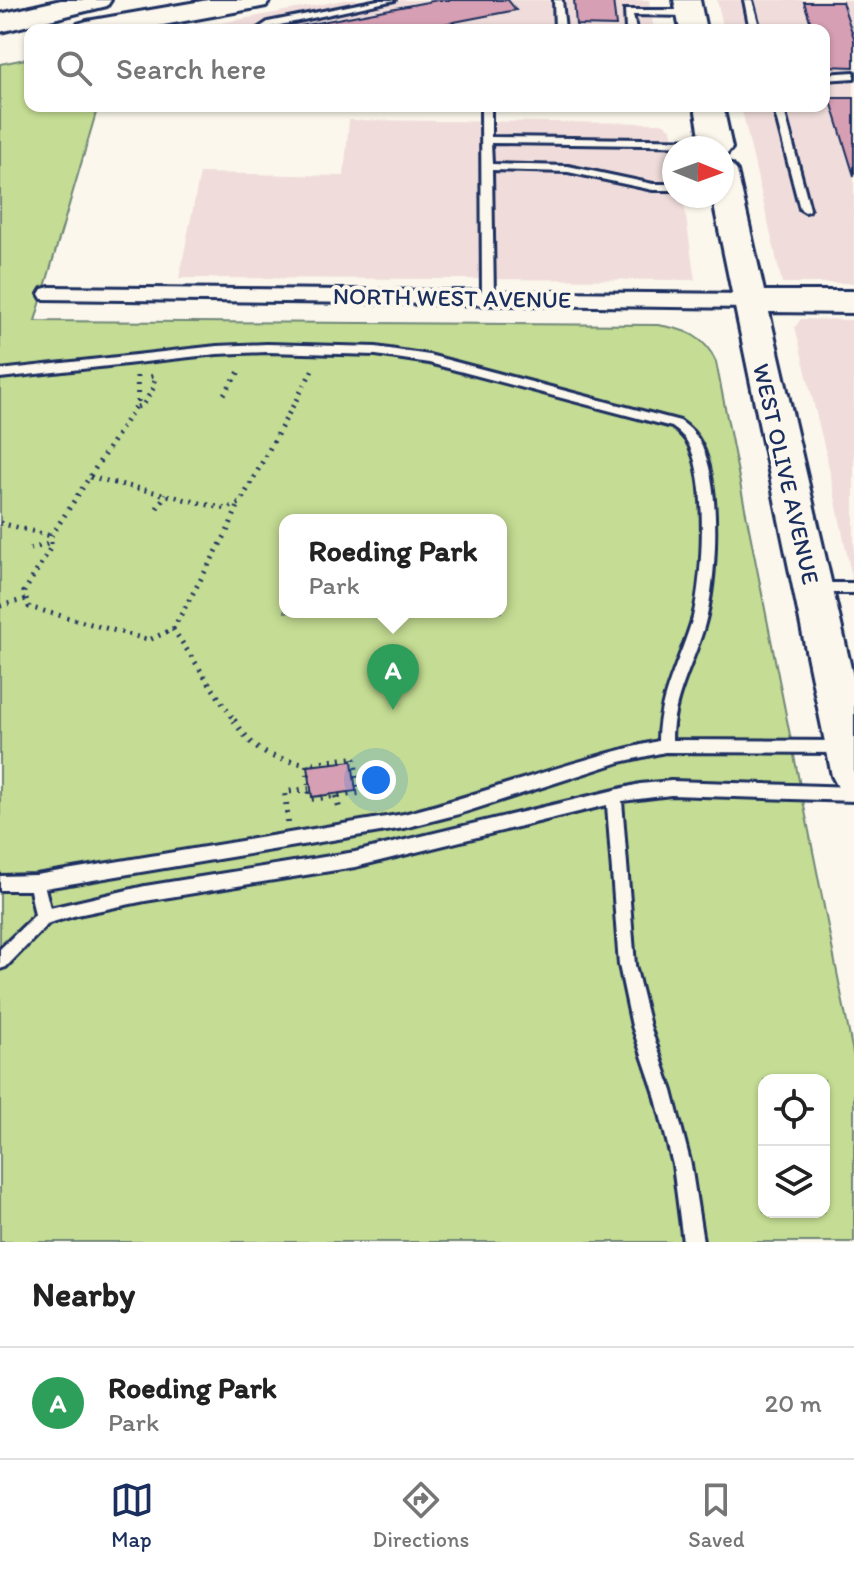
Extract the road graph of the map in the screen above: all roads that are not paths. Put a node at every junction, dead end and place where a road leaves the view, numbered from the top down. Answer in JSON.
{"nodes":[{"id":1,"x":97,"y":0,"type":"edge"},
{"id":2,"x":256,"y":0,"type":"edge"},
{"id":3,"x":391,"y":0,"type":"edge"},
{"id":4,"x":558,"y":0,"type":"edge"},
{"id":5,"x":627,"y":0,"type":"edge"},
{"id":6,"x":748,"y":0,"type":"edge"},
{"id":7,"x":628,"y":12,"type":"junction"},
{"id":8,"x":690,"y":14,"type":"edge"},
{"id":9,"x":0,"y":23,"type":"edge"},
{"id":10,"x":121,"y":24,"type":"edge"},
{"id":11,"x":273,"y":24,"type":"edge"},
{"id":12,"x":560,"y":24,"type":"edge"},
{"id":13,"x":630,"y":24,"type":"edge"},
{"id":14,"x":754,"y":24,"type":"edge"},
{"id":15,"x":24,"y":41,"type":"edge"},
{"id":16,"x":0,"y":46,"type":"edge"},
{"id":17,"x":854,"y":75,"type":"edge"},
{"id":18,"x":830,"y":77,"type":"edge"},
{"id":19,"x":486,"y":112,"type":"edge"},
{"id":20,"x":710,"y":112,"type":"edge"},
{"id":21,"x":780,"y":112,"type":"edge"},
{"id":22,"x":715,"y":136,"type":"edge"},
{"id":23,"x":487,"y":140,"type":"junction"},
{"id":24,"x":662,"y":160,"type":"edge"},
{"id":25,"x":487,"y":167,"type":"junction"},
{"id":26,"x":662,"y":187,"type":"edge"},
{"id":27,"x":729,"y":208,"type":"edge"},
{"id":28,"x":805,"y":209,"type":"dead end"},
{"id":29,"x":50,"y":294,"type":"dead end"},
{"id":30,"x":488,"y":298,"type":"junction"},
{"id":31,"x":748,"y":301,"type":"junction"},
{"id":32,"x":854,"y":302,"type":"edge"},
{"id":33,"x":0,"y":374,"type":"edge"},
{"id":34,"x":812,"y":588,"type":"junction"},
{"id":35,"x":854,"y":588,"type":"edge"},
{"id":36,"x":850,"y":745,"type":"edge"},
{"id":37,"x":665,"y":746,"type":"junction"},
{"id":38,"x":854,"y":794,"type":"edge"},
{"id":39,"x":614,"y":796,"type":"junction"},
{"id":40,"x":36,"y":882,"type":"junction"},
{"id":41,"x":0,"y":883,"type":"edge"},
{"id":42,"x":44,"y":917,"type":"junction"},
{"id":43,"x":0,"y":961,"type":"edge"},
{"id":44,"x":693,"y":1242,"type":"edge"}],
"edges":[{"from":1,"to":9,"type":"highway"},
{"from":2,"to":10,"type":"highway"},
{"from":3,"to":11,"type":"lane"},
{"from":4,"to":12,"type":"lane"},
{"from":5,"to":7,"type":"lane"},
{"from":6,"to":14,"type":"lane"},
{"from":7,"to":8,"type":"lane"},
{"from":7,"to":13,"type":"lane"},
{"from":15,"to":16,"type":"highway"},
{"from":17,"to":18,"type":"lane"},
{"from":19,"to":23,"type":"lane"},
{"from":20,"to":22,"type":"main road","name":"WEST OLIVE AVENUE"},
{"from":21,"to":28,"type":"lane"},
{"from":23,"to":24,"type":"lane"},
{"from":23,"to":25,"type":"lane"},
{"from":25,"to":26,"type":"lane"},
{"from":25,"to":30,"type":"lane"},
{"from":27,"to":31,"type":"main road","name":"WEST OLIVE AVENUE"},
{"from":29,"to":30,"type":"street","name":"NORTH WEST AVENUE"},
{"from":30,"to":31,"type":"street","name":"NORTH WEST AVENUE"},
{"from":31,"to":32,"type":"main road","name":"NORTH WEST AVENUE"},
{"from":31,"to":34,"type":"main road","name":"WEST OLIVE AVENUE"},
{"from":33,"to":37,"type":"lane"},
{"from":34,"to":35,"type":"lane"},
{"from":34,"to":36,"type":"main road","name":"WEST OLIVE AVENUE"},
{"from":36,"to":37,"type":"lane"},
{"from":37,"to":40,"type":"lane"},
{"from":38,"to":39,"type":"lane"},
{"from":39,"to":42,"type":"lane"},
{"from":39,"to":44,"type":"lane"},
{"from":40,"to":41,"type":"lane"},
{"from":40,"to":42,"type":"lane"},
{"from":42,"to":43,"type":"lane"}]}
